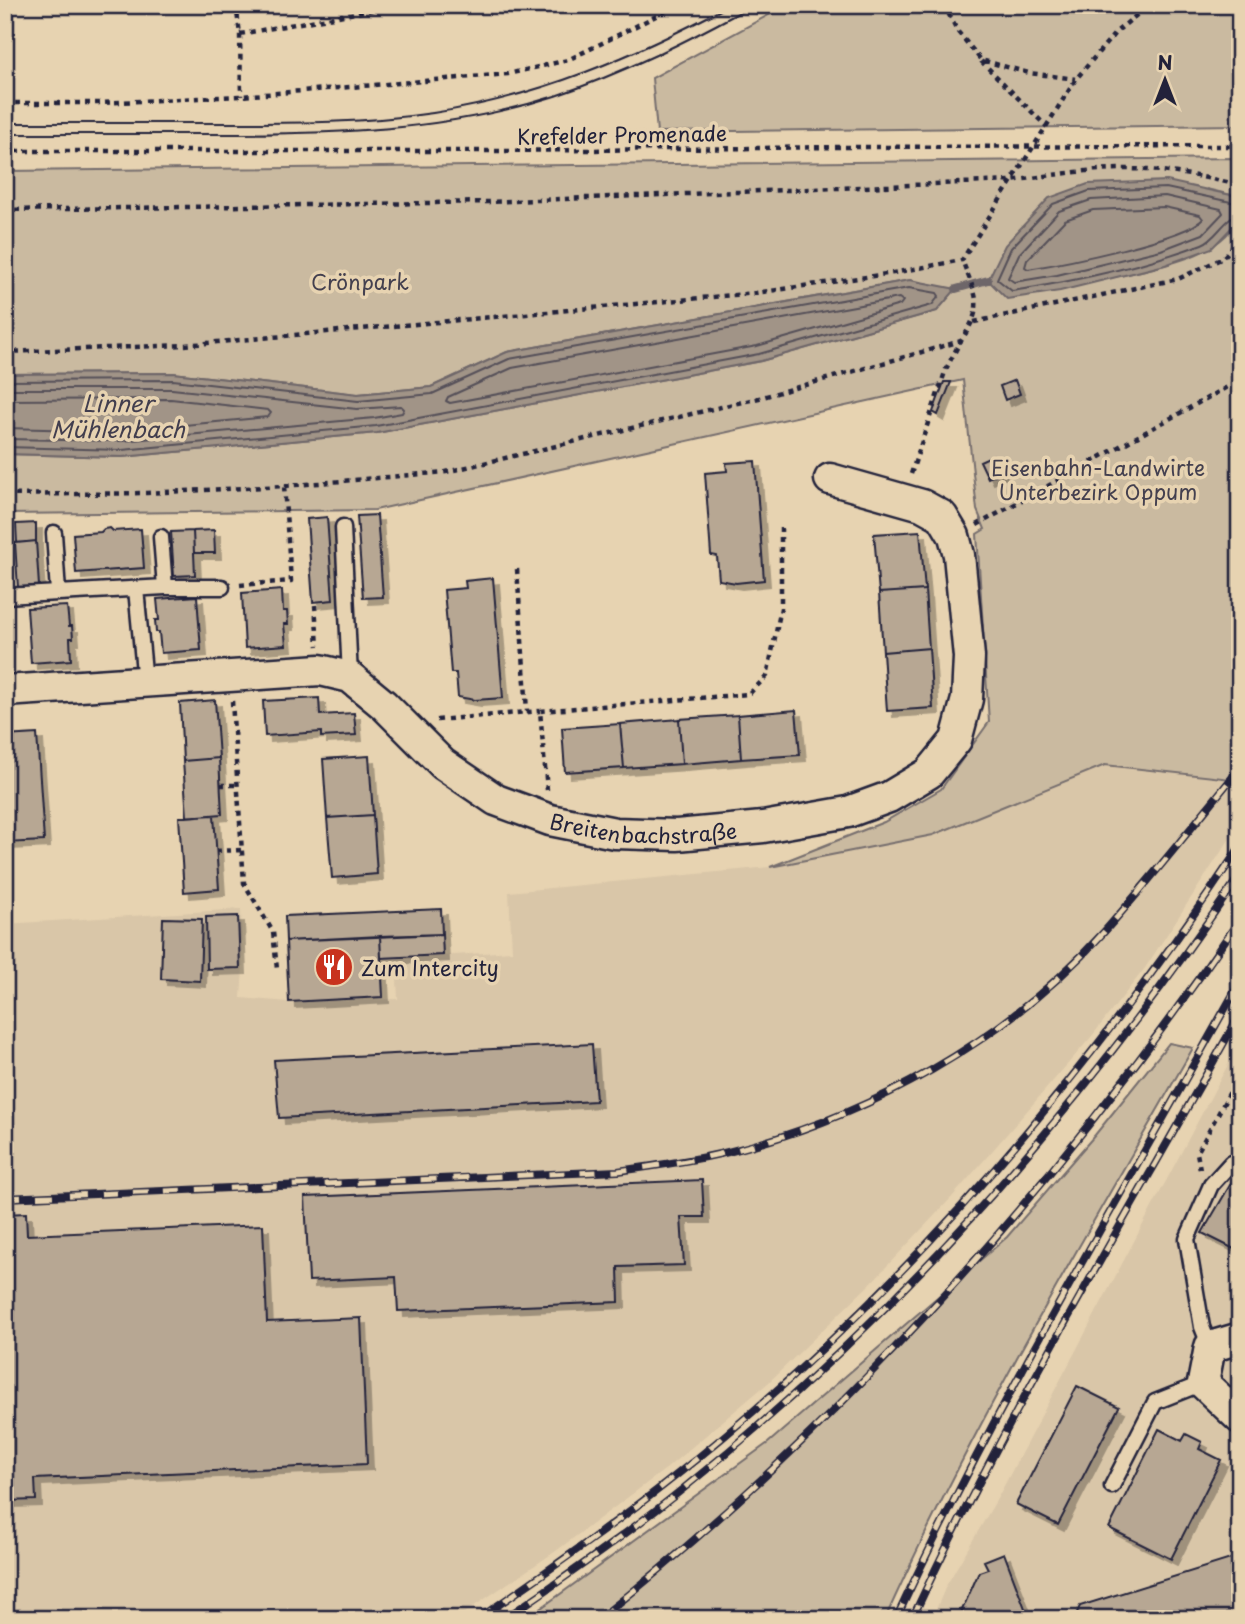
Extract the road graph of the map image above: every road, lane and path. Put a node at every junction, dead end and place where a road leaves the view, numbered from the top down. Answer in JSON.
{"nodes":[{"id":1,"x":236,"y":5,"type":"edge"},
{"id":2,"x":398,"y":5,"type":"edge"},
{"id":3,"x":678,"y":5,"type":"edge"},
{"id":4,"x":944,"y":5,"type":"edge"},
{"id":5,"x":1149,"y":5,"type":"edge"},
{"id":6,"x":240,"y":34,"type":"junction"},
{"id":7,"x":981,"y":60,"type":"junction"},
{"id":8,"x":1076,"y":79,"type":"junction"},
{"id":9,"x":240,"y":96,"type":"junction"},
{"id":10,"x":5,"y":103,"type":"edge"},
{"id":11,"x":1046,"y":127,"type":"junction"},
{"id":12,"x":1240,"y":146,"type":"edge"},
{"id":13,"x":1032,"y":147,"type":"junction"},
{"id":14,"x":5,"y":151,"type":"edge"},
{"id":15,"x":1011,"y":181,"type":"junction"},
{"id":16,"x":1240,"y":184,"type":"edge"},
{"id":17,"x":5,"y":210,"type":"edge"},
{"id":18,"x":1240,"y":238,"type":"edge"},
{"id":19,"x":962,"y":260,"type":"junction"},
{"id":20,"x":974,"y":322,"type":"junction"},
{"id":21,"x":961,"y":341,"type":"junction"},
{"id":22,"x":5,"y":352,"type":"edge"},
{"id":23,"x":1240,"y":380,"type":"edge"},
{"id":24,"x":830,"y":479,"type":"dead end"},
{"id":25,"x":284,"y":486,"type":"junction"},
{"id":26,"x":5,"y":495,"type":"edge"},
{"id":27,"x":902,"y":499,"type":"junction"},
{"id":28,"x":982,"y":522,"type":"dead end"},
{"id":29,"x":343,"y":527,"type":"dead end"},
{"id":30,"x":780,"y":528,"type":"dead end"},
{"id":31,"x":54,"y":533,"type":"dead end"},
{"id":32,"x":161,"y":537,"type":"dead end"},
{"id":33,"x":517,"y":569,"type":"dead end"},
{"id":34,"x":165,"y":587,"type":"junction"},
{"id":35,"x":222,"y":587,"type":"joint"},
{"id":36,"x":136,"y":589,"type":"junction"},
{"id":37,"x":58,"y":592,"type":"junction"},
{"id":38,"x":5,"y":596,"type":"edge"},
{"id":39,"x":315,"y":605,"type":"dead end"},
{"id":40,"x":320,"y":670,"type":"junction"},
{"id":41,"x":231,"y":676,"type":"junction"},
{"id":42,"x":350,"y":677,"type":"junction"},
{"id":43,"x":145,"y":682,"type":"junction"},
{"id":44,"x":5,"y":691,"type":"edge"},
{"id":45,"x":527,"y":711,"type":"junction"},
{"id":46,"x":540,"y":711,"type":"junction"},
{"id":47,"x":401,"y":723,"type":"junction"},
{"id":48,"x":220,"y":785,"type":"dead end"},
{"id":49,"x":237,"y":785,"type":"junction"},
{"id":50,"x":550,"y":820,"type":"junction"},
{"id":51,"x":242,"y":850,"type":"junction"},
{"id":52,"x":216,"y":851,"type":"dead end"},
{"id":53,"x":277,"y":969,"type":"dead end"},
{"id":54,"x":1240,"y":1073,"type":"edge"},
{"id":55,"x":1240,"y":1160,"type":"edge"},
{"id":56,"x":1211,"y":1185,"type":"junction"},
{"id":57,"x":1240,"y":1338,"type":"edge"},
{"id":58,"x":1210,"y":1347,"type":"junction"},
{"id":59,"x":1203,"y":1383,"type":"junction"},
{"id":60,"x":1240,"y":1418,"type":"edge"},
{"id":61,"x":1112,"y":1486,"type":"dead end"}],
"edges":[{"from":1,"to":6,"type":"path"},
{"from":2,"to":6,"type":"path"},
{"from":3,"to":9,"type":"path"},
{"from":4,"to":7,"type":"path"},
{"from":5,"to":8,"type":"path"},
{"from":6,"to":9,"type":"path"},
{"from":7,"to":8,"type":"path"},
{"from":7,"to":11,"type":"path"},
{"from":8,"to":11,"type":"path"},
{"from":9,"to":10,"type":"path"},
{"from":11,"to":13,"type":"path"},
{"from":12,"to":13,"type":"path","name":"Krefelder Promenade"},
{"from":13,"to":14,"type":"path","name":"Krefelder Promenade"},
{"from":13,"to":15,"type":"path"},
{"from":15,"to":16,"type":"path"},
{"from":15,"to":17,"type":"path"},
{"from":15,"to":19,"type":"path"},
{"from":18,"to":20,"type":"path"},
{"from":19,"to":20,"type":"path"},
{"from":19,"to":22,"type":"path"},
{"from":20,"to":21,"type":"path"},
{"from":21,"to":25,"type":"path"},
{"from":21,"to":27,"type":"path"},
{"from":23,"to":28,"type":"path"},
{"from":24,"to":27,"type":"street","name":"Breitenbachstraße"},
{"from":25,"to":26,"type":"path"},
{"from":25,"to":35,"type":"path"},
{"from":27,"to":50,"type":"street","name":"Breitenbachstraße"},
{"from":29,"to":42,"type":"lane"},
{"from":30,"to":46,"type":"path"},
{"from":31,"to":37,"type":"lane"},
{"from":32,"to":34,"type":"lane"},
{"from":33,"to":45,"type":"path"},
{"from":34,"to":35,"type":"lane"},
{"from":34,"to":36,"type":"lane"},
{"from":36,"to":37,"type":"lane"},
{"from":36,"to":43,"type":"lane"},
{"from":37,"to":38,"type":"lane"},
{"from":39,"to":40,"type":"path"},
{"from":40,"to":41,"type":"street","name":"Breitenbachstraße"},
{"from":40,"to":42,"type":"street","name":"Breitenbachstraße"},
{"from":41,"to":43,"type":"street","name":"Breitenbachstraße"},
{"from":41,"to":49,"type":"path"},
{"from":42,"to":47,"type":"street","name":"Breitenbachstraße"},
{"from":43,"to":44,"type":"street","name":"Breitenbachstraße"},
{"from":45,"to":46,"type":"path"},
{"from":45,"to":47,"type":"path"},
{"from":46,"to":50,"type":"path"},
{"from":47,"to":50,"type":"street","name":"Breitenbachstraße"},
{"from":48,"to":49,"type":"path"},
{"from":49,"to":51,"type":"path"},
{"from":51,"to":52,"type":"path"},
{"from":51,"to":53,"type":"path"},
{"from":54,"to":56,"type":"path"},
{"from":55,"to":56,"type":"lane"},
{"from":56,"to":58,"type":"lane"},
{"from":57,"to":58,"type":"street"},
{"from":58,"to":59,"type":"street"},
{"from":59,"to":60,"type":"street"},
{"from":59,"to":61,"type":"lane"}]}
